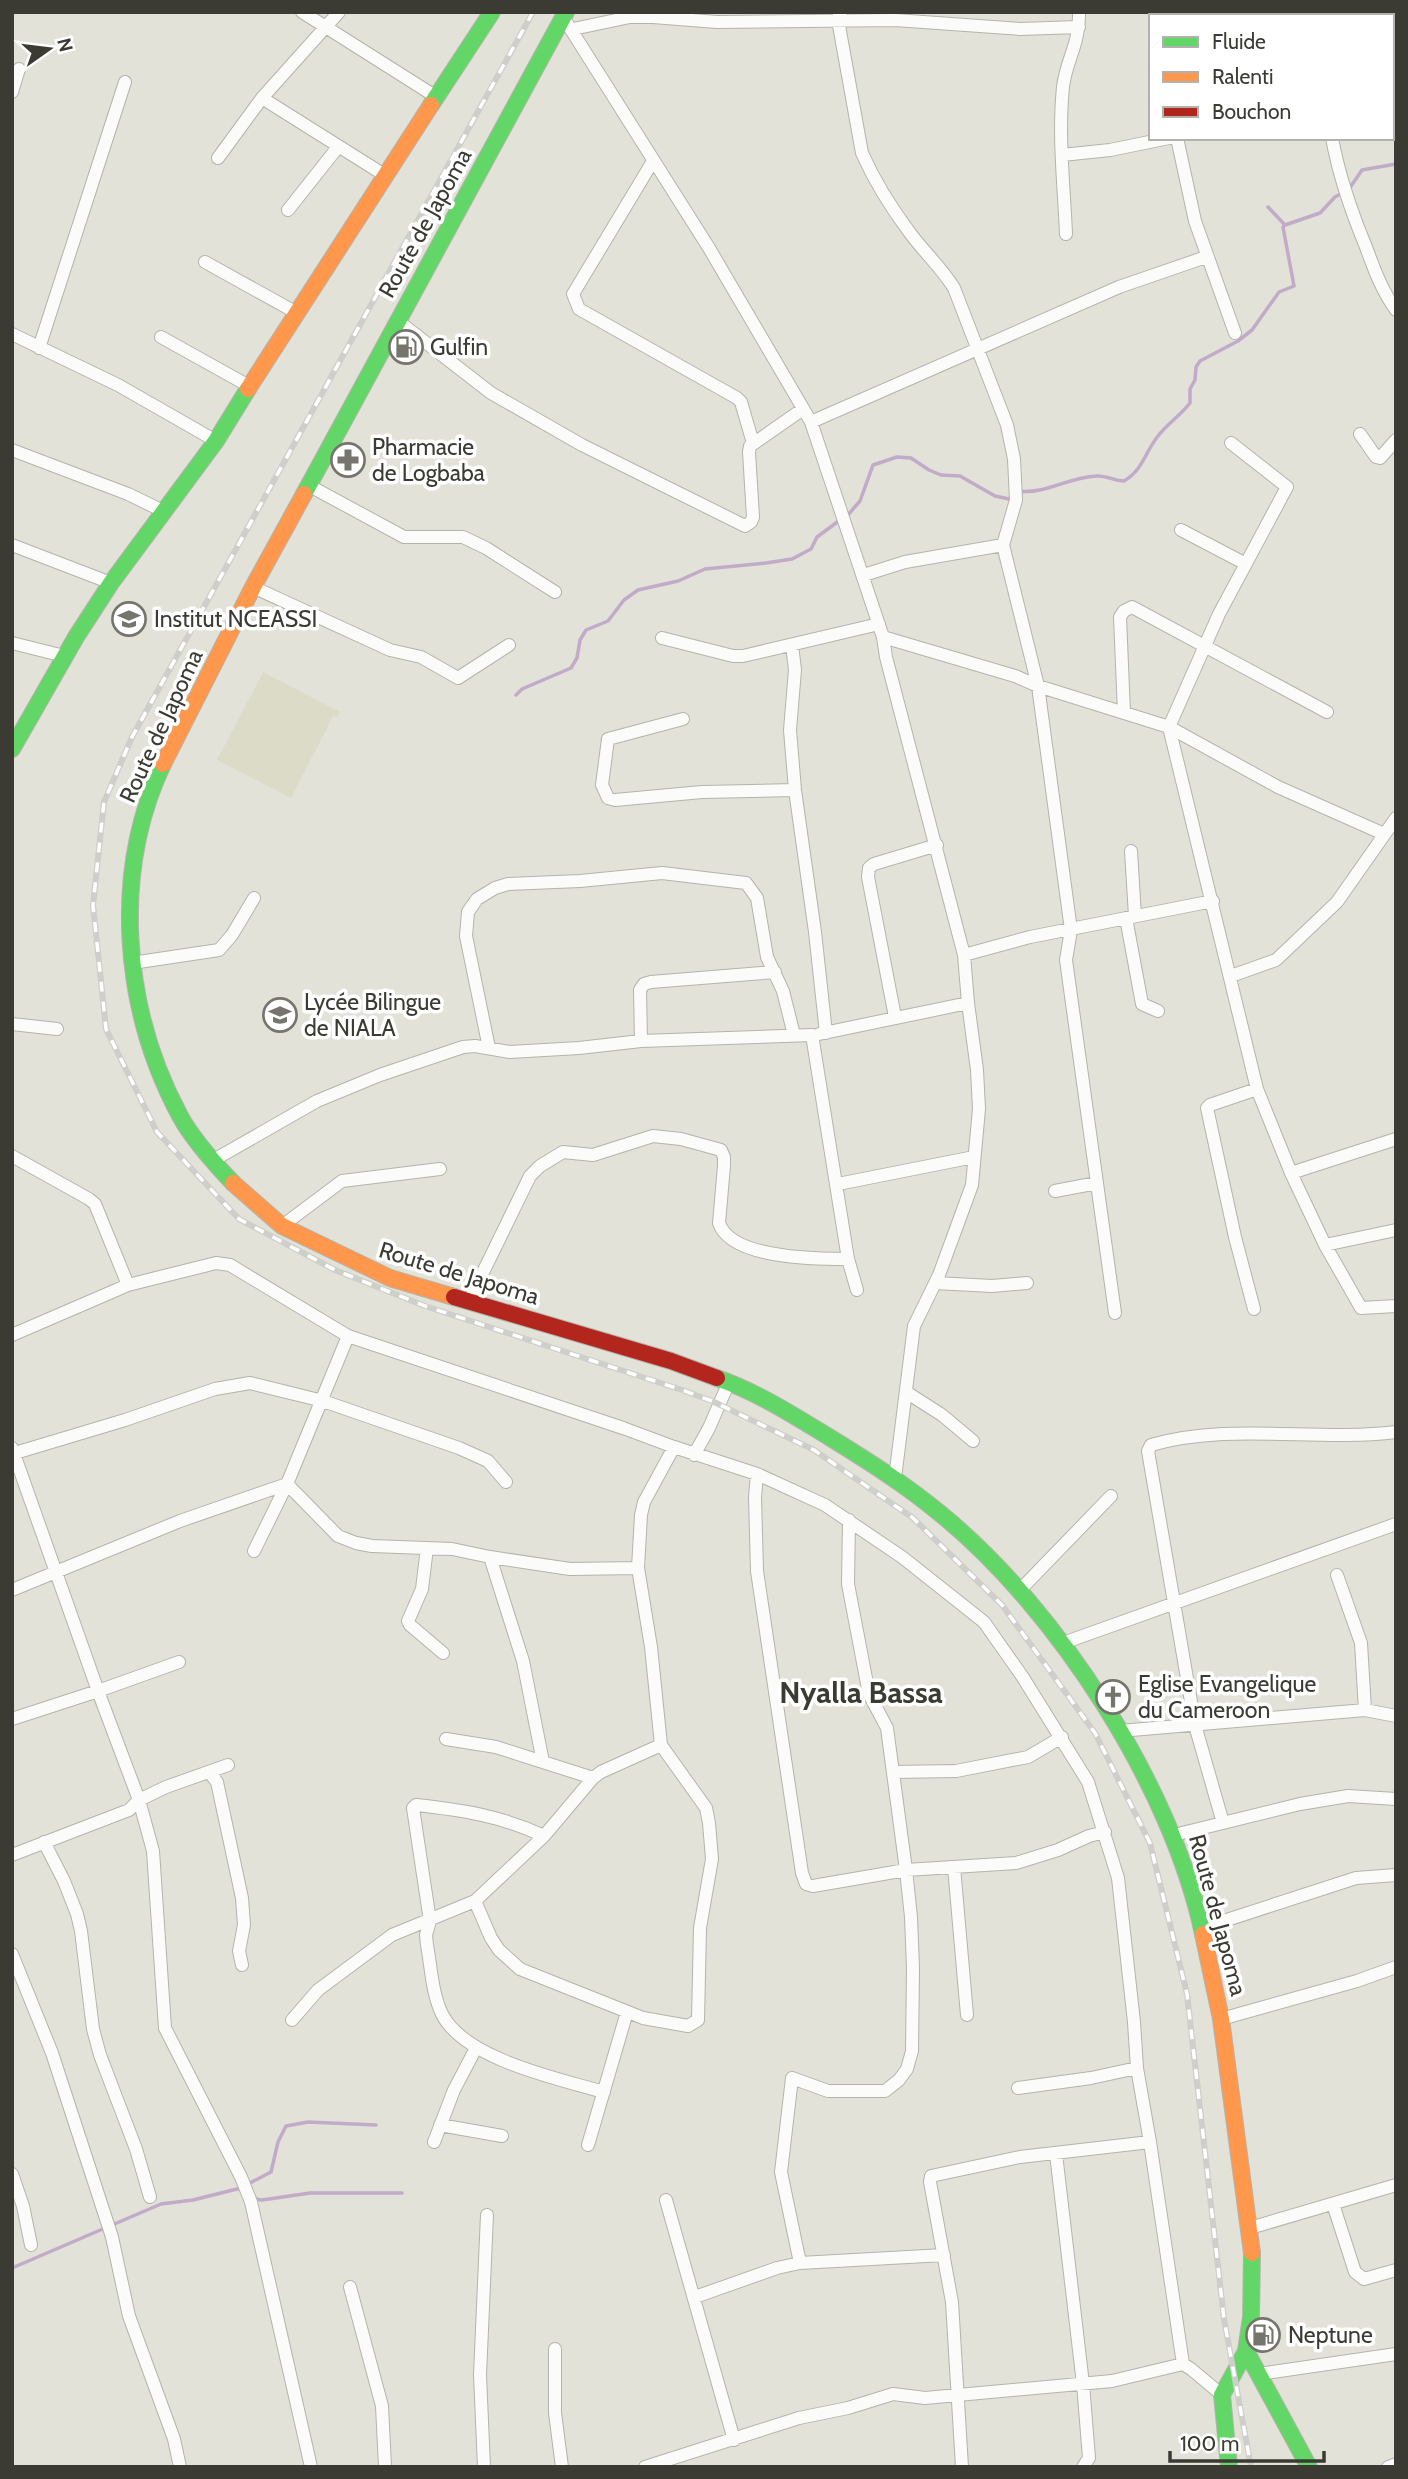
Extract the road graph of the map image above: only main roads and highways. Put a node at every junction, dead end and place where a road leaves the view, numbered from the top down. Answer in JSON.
{"nodes":[{"id":1,"x":492,"y":12,"type":"edge"},
{"id":2,"x":567,"y":20,"type":"edge"},
{"id":3,"x":17,"y":731,"type":"edge"},
{"id":4,"x":12,"y":749,"type":"edge"},
{"id":5,"x":1246,"y":2351,"type":"junction"},
{"id":6,"x":1229,"y":2467,"type":"edge"},
{"id":7,"x":1310,"y":2467,"type":"edge"}],
"edges":[{"from":1,"to":3,"type":"main road"},
{"from":2,"to":5,"type":"main road","name":"Route de Japoma"},
{"from":3,"to":4,"type":"main road"},
{"from":5,"to":6,"type":"main road"},
{"from":5,"to":7,"type":"main road"}]}
